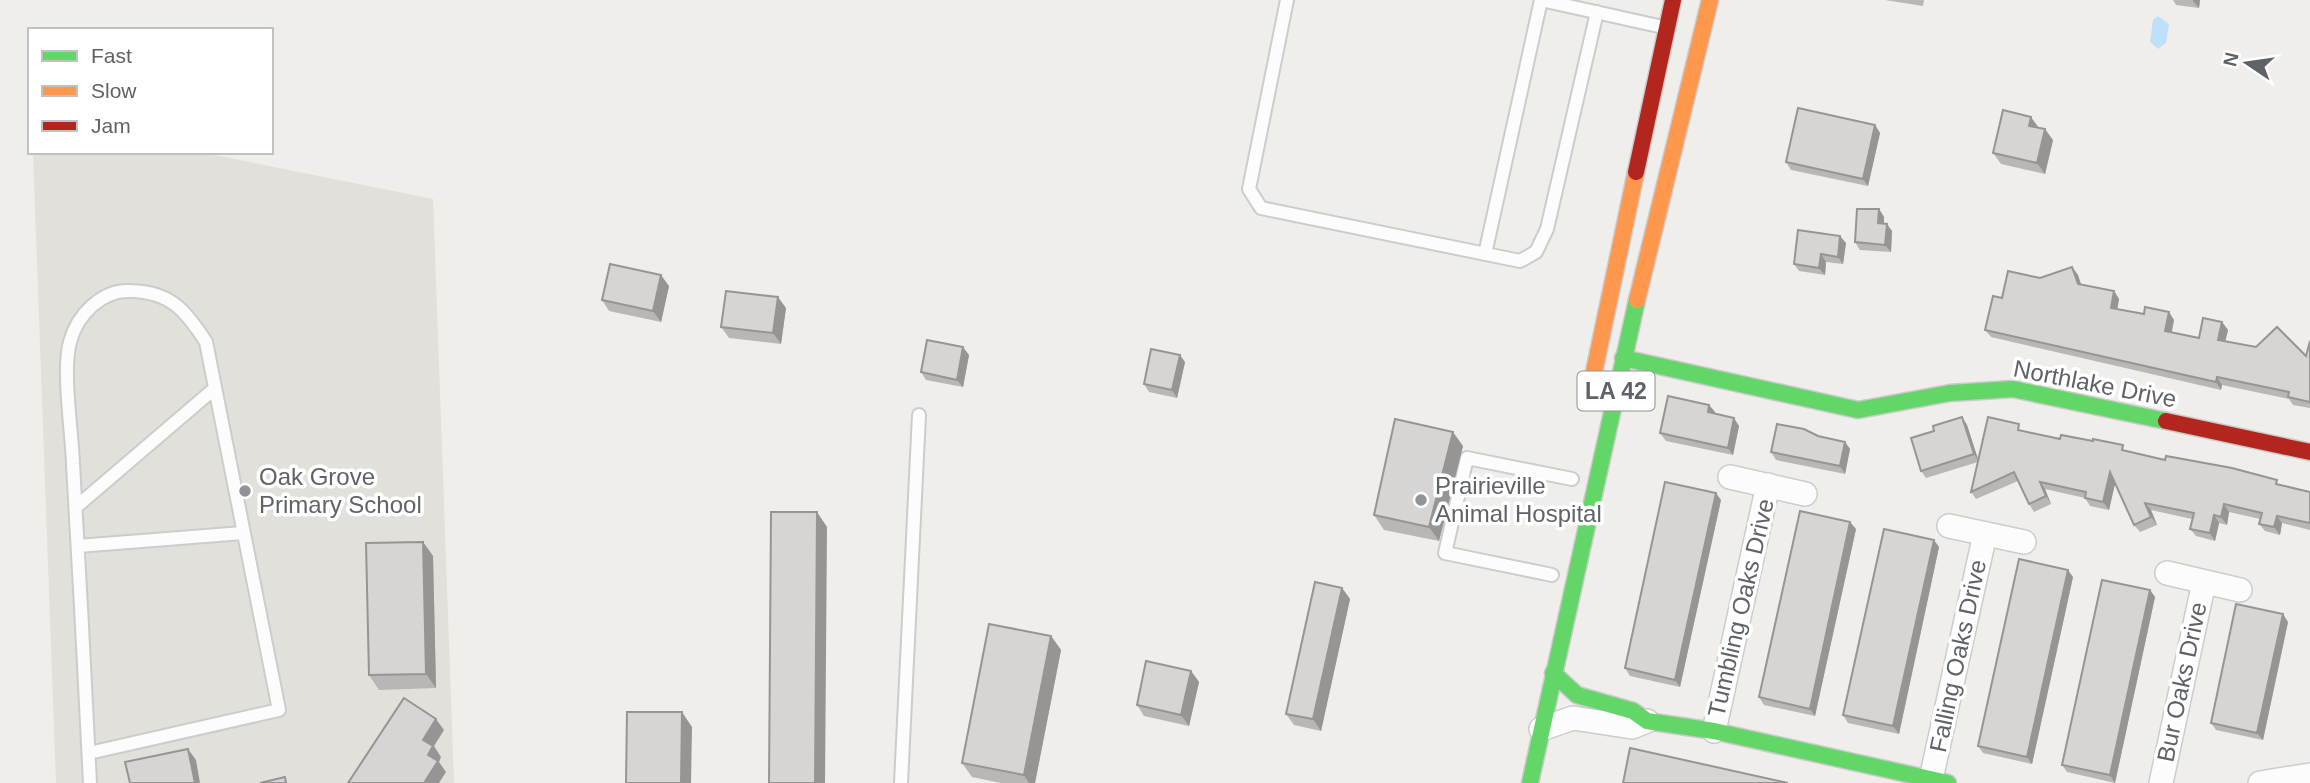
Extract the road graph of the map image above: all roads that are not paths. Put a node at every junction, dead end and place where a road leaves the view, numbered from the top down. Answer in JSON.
{"nodes":[{"id":1,"x":1287,"y":0,"type":"edge"},
{"id":2,"x":1541,"y":0,"type":"edge"},
{"id":3,"x":1673,"y":0,"type":"edge"},
{"id":4,"x":1710,"y":0,"type":"edge"},
{"id":5,"x":1597,"y":12,"type":"junction"},
{"id":6,"x":1667,"y":27,"type":"junction"},
{"id":7,"x":1485,"y":254,"type":"junction"},
{"id":8,"x":1623,"y":358,"type":"junction"},
{"id":9,"x":214,"y":389,"type":"junction"},
{"id":10,"x":919,"y":415,"type":"dead end"},
{"id":11,"x":1585,"y":416,"type":"dead end"},
{"id":12,"x":2310,"y":452,"type":"edge"},
{"id":13,"x":1730,"y":477,"type":"dead end"},
{"id":14,"x":1572,"y":479,"type":"dead end"},
{"id":15,"x":1768,"y":485,"type":"junction"},
{"id":16,"x":1805,"y":494,"type":"dead end"},
{"id":17,"x":76,"y":507,"type":"junction"},
{"id":18,"x":1949,"y":526,"type":"dead end"},
{"id":19,"x":243,"y":533,"type":"junction"},
{"id":20,"x":1985,"y":534,"type":"junction"},
{"id":21,"x":2024,"y":541,"type":"dead end"},
{"id":22,"x":78,"y":546,"type":"junction"},
{"id":23,"x":2167,"y":573,"type":"dead end"},
{"id":24,"x":1552,"y":575,"type":"dead end"},
{"id":25,"x":2204,"y":582,"type":"junction"},
{"id":26,"x":2240,"y":590,"type":"dead end"},
{"id":27,"x":1553,"y":673,"type":"junction"},
{"id":28,"x":1589,"y":710,"type":"junction"},
{"id":29,"x":1647,"y":721,"type":"joint"},
{"id":30,"x":1541,"y":729,"type":"junction"},
{"id":31,"x":1714,"y":731,"type":"junction"},
{"id":32,"x":89,"y":753,"type":"junction"},
{"id":33,"x":2310,"y":775,"type":"edge"},
{"id":34,"x":1940,"y":781,"type":"edge"},
{"id":35,"x":90,"y":783,"type":"edge"},
{"id":36,"x":901,"y":783,"type":"edge"},
{"id":37,"x":1530,"y":783,"type":"edge"},
{"id":38,"x":2161,"y":783,"type":"edge"},
{"id":39,"x":2260,"y":783,"type":"edge"}],
"edges":[{"from":1,"to":7,"type":"lane"},
{"from":2,"to":5,"type":"lane"},
{"from":2,"to":7,"type":"lane"},
{"from":3,"to":6,"type":"main road","number":"LA 42"},
{"from":4,"to":8,"type":"main road","number":"LA 42"},
{"from":5,"to":6,"type":"lane"},
{"from":5,"to":7,"type":"lane"},
{"from":6,"to":11,"type":"main road","number":"LA 42"},
{"from":8,"to":12,"type":"main road","name":"Northlake Drive"},
{"from":8,"to":27,"type":"main road","number":"LA 42"},
{"from":9,"to":17,"type":"lane"},
{"from":9,"to":17,"type":"lane"},
{"from":9,"to":19,"type":"lane"},
{"from":10,"to":36,"type":"lane"},
{"from":13,"to":15,"type":"street"},
{"from":14,"to":24,"type":"lane"},
{"from":15,"to":16,"type":"street"},
{"from":15,"to":31,"type":"street","name":"Tumbling Oaks Drive"},
{"from":17,"to":22,"type":"lane"},
{"from":18,"to":20,"type":"street"},
{"from":19,"to":22,"type":"lane"},
{"from":19,"to":32,"type":"lane"},
{"from":20,"to":21,"type":"street"},
{"from":20,"to":34,"type":"street","name":"Falling Oaks Drive"},
{"from":22,"to":32,"type":"lane"},
{"from":23,"to":25,"type":"street"},
{"from":25,"to":26,"type":"street"},
{"from":25,"to":38,"type":"street","name":"Bur Oaks Drive"},
{"from":27,"to":28,"type":"main road"},
{"from":27,"to":30,"type":"main road","number":"LA 42"},
{"from":28,"to":29,"type":"street"},
{"from":28,"to":30,"type":"street"},
{"from":29,"to":31,"type":"main road"},
{"from":30,"to":37,"type":"main road","number":"LA 42"},
{"from":31,"to":34,"type":"main road"},
{"from":32,"to":35,"type":"lane"},
{"from":33,"to":39,"type":"street"}]}
